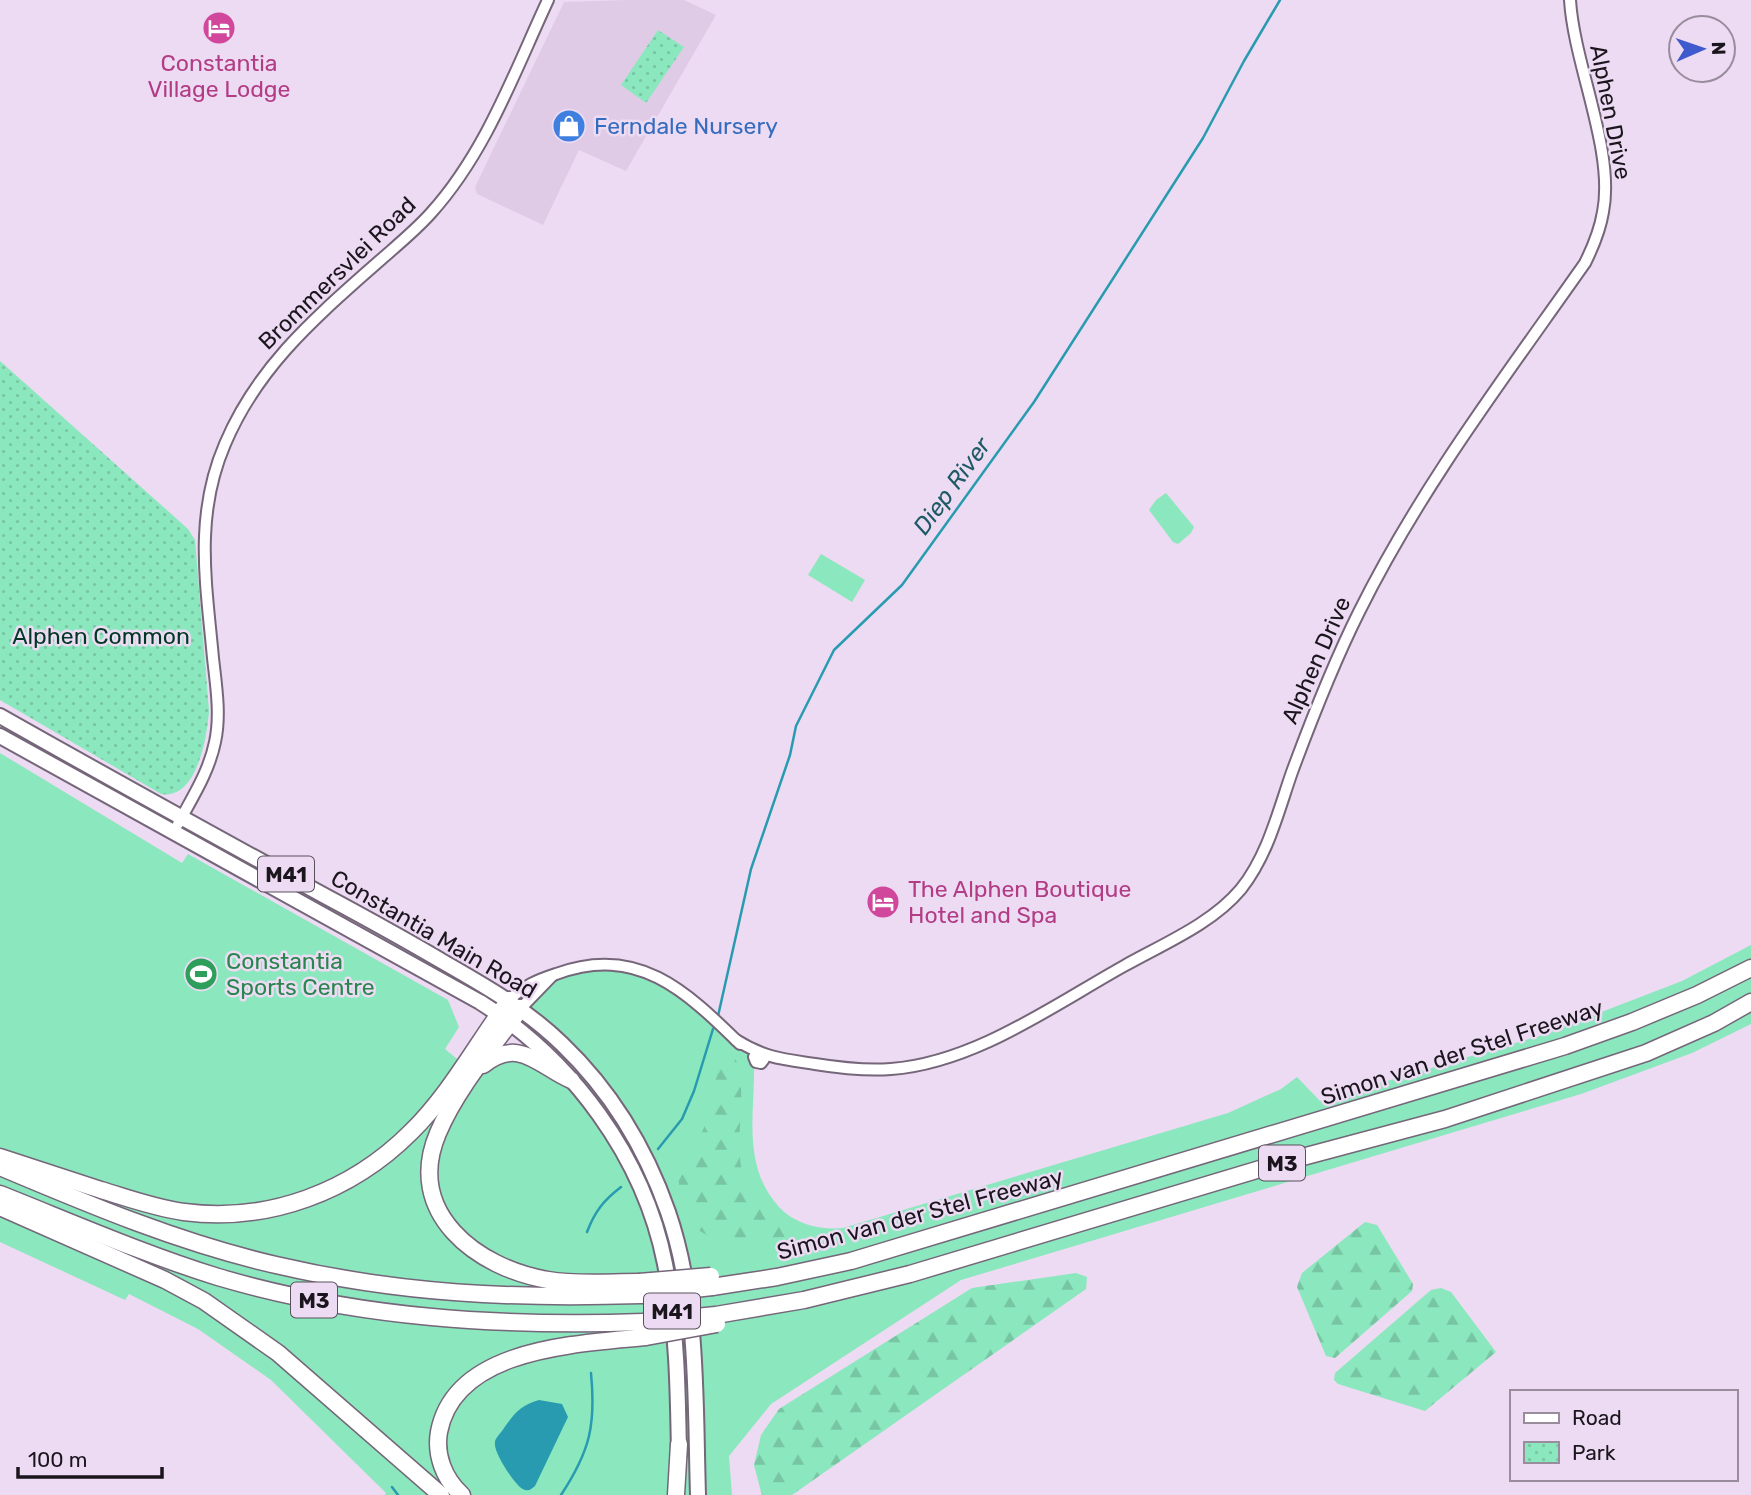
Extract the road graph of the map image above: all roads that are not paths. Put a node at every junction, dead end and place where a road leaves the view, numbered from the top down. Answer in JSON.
{"nodes":[{"id":1,"x":548,"y":0,"type":"edge"},
{"id":2,"x":1570,"y":0,"type":"edge"},
{"id":3,"x":0,"y":716,"type":"edge"},
{"id":4,"x":0,"y":736,"type":"edge"},
{"id":5,"x":181,"y":818,"type":"junction"},
{"id":6,"x":173,"y":833,"type":"junction"},
{"id":7,"x":1751,"y":968,"type":"edge"},
{"id":8,"x":1751,"y":1002,"type":"edge"},
{"id":9,"x":515,"y":1004,"type":"junction"},
{"id":10,"x":505,"y":1018,"type":"junction"},
{"id":11,"x":475,"y":1073,"type":"junction"},
{"id":12,"x":572,"y":1080,"type":"junction"},
{"id":13,"x":0,"y":1157,"type":"edge"},
{"id":14,"x":0,"y":1167,"type":"edge"},
{"id":15,"x":0,"y":1194,"type":"edge"},
{"id":16,"x":0,"y":1207,"type":"edge"},
{"id":17,"x":640,"y":1288,"type":"junction"},
{"id":18,"x":645,"y":1329,"type":"junction"},
{"id":19,"x":679,"y":1444,"type":"joint"},
{"id":20,"x":441,"y":1495,"type":"edge"},
{"id":21,"x":462,"y":1495,"type":"edge"},
{"id":22,"x":678,"y":1495,"type":"edge"},
{"id":23,"x":698,"y":1495,"type":"edge"}],
"edges":[{"from":1,"to":5,"type":"street","name":"Brommersvlei Road"},
{"from":2,"to":9,"type":"street","name":"Alphen Drive"},
{"from":3,"to":5,"type":"main road","name":"Constantia Main Road","number":"M41"},
{"from":4,"to":6,"type":"main road","name":"Constantia Main Road","number":"M41"},
{"from":5,"to":6,"type":"street","name":"Brommersvlei Road"},
{"from":5,"to":9,"type":"main road","name":"Constantia Main Road","number":"M41"},
{"from":6,"to":10,"type":"main road","name":"Constantia Main Road","number":"M41"},
{"from":7,"to":17,"type":"highway","name":"Simon van der Stel Freeway","number":"M3","bridge":true},
{"from":8,"to":18,"type":"highway","number":"M3","bridge":true},
{"from":9,"to":10,"type":"highway"},
{"from":9,"to":23,"type":"main road","name":"Constantia Main Road","number":"M41"},
{"from":10,"to":11,"type":"highway"},
{"from":10,"to":12,"type":"main road","name":"Constantia Main Road","number":"M41"},
{"from":10,"to":13,"type":"highway"},
{"from":11,"to":12,"type":"highway"},
{"from":11,"to":17,"type":"highway"},
{"from":12,"to":19,"type":"main road","name":"Constantia Main Road","number":"M41"},
{"from":14,"to":17,"type":"highway","number":"M3"},
{"from":15,"to":18,"type":"highway","number":"M3"},
{"from":16,"to":20,"type":"highway"},
{"from":18,"to":21,"type":"highway"},
{"from":19,"to":22,"type":"highway"}]}
